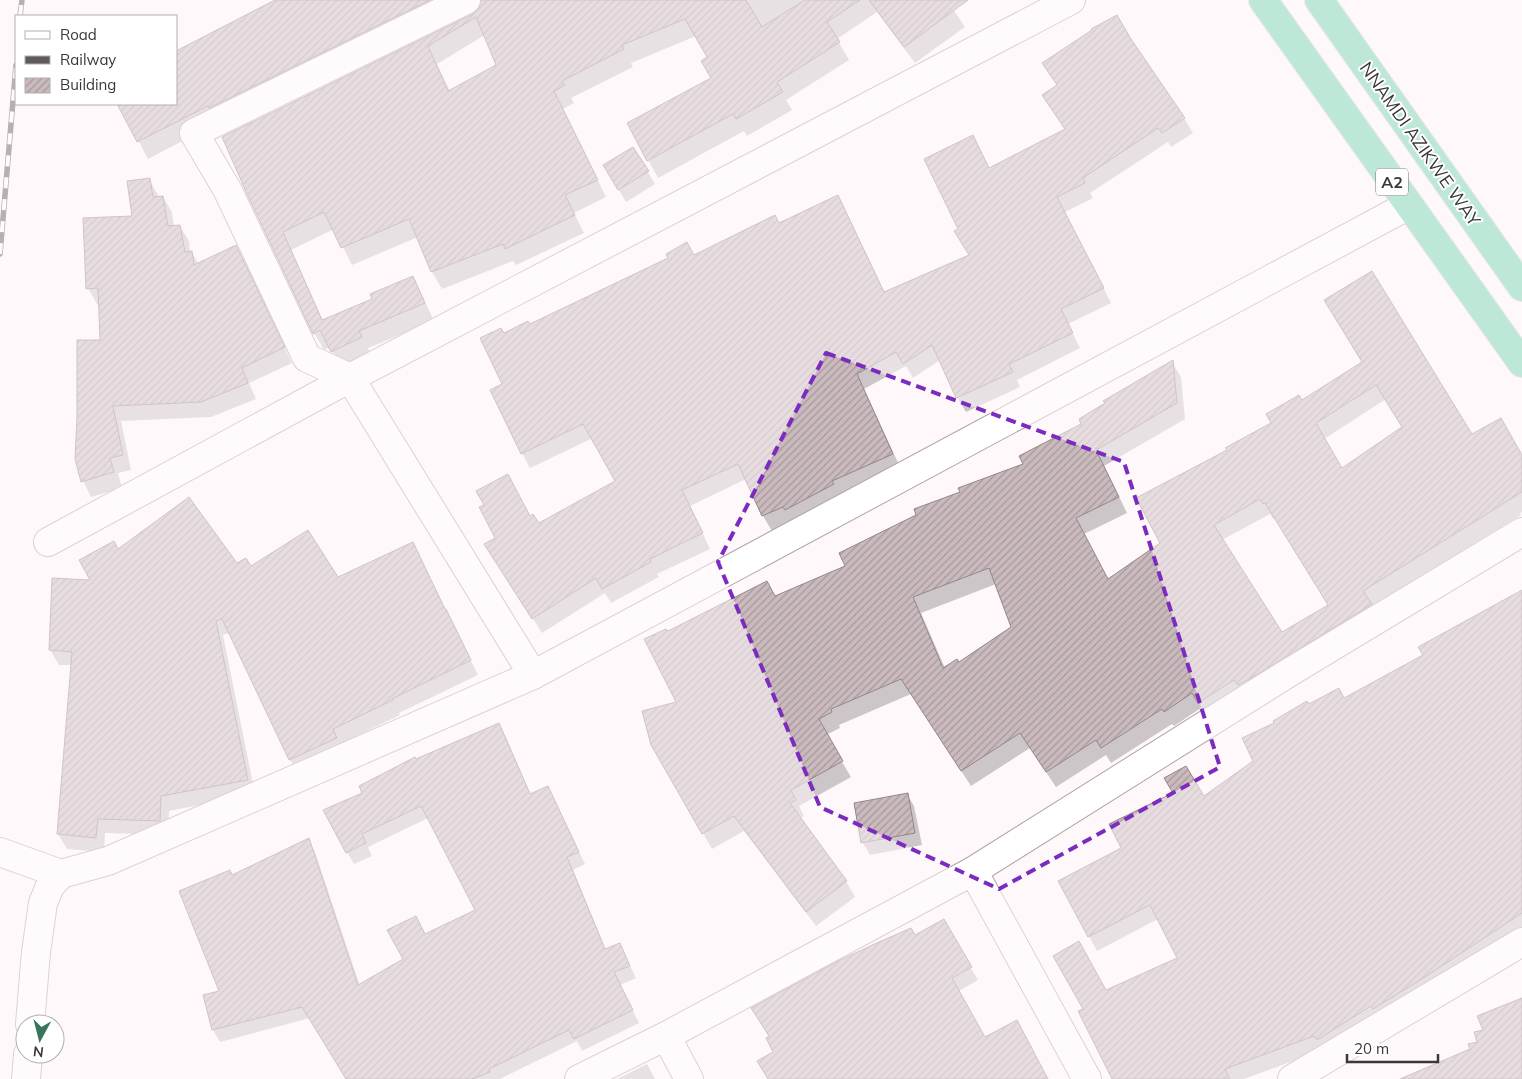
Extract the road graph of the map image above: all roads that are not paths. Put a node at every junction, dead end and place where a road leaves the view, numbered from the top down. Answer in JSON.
{"nodes":[{"id":1,"x":466,"y":0,"type":"edge"},
{"id":2,"x":1071,"y":0,"type":"edge"},
{"id":3,"x":1263,"y":0,"type":"edge"},
{"id":4,"x":1319,"y":0,"type":"edge"},
{"id":5,"x":1409,"y":205,"type":"junction"},
{"id":6,"x":1522,"y":288,"type":"edge"},
{"id":7,"x":1522,"y":363,"type":"edge"},
{"id":8,"x":350,"y":378,"type":"junction"},
{"id":9,"x":1522,"y":532,"type":"edge"},
{"id":10,"x":48,"y":542,"type":"dead end"},
{"id":11,"x":533,"y":675,"type":"junction"},
{"id":12,"x":0,"y":852,"type":"edge"},
{"id":13,"x":973,"y":871,"type":"junction"},
{"id":14,"x":61,"y":874,"type":"junction"},
{"id":15,"x":1522,"y":942,"type":"edge"},
{"id":16,"x":31,"y":1014,"type":"edge"},
{"id":17,"x":666,"y":1036,"type":"junction"},
{"id":18,"x":27,"y":1064,"type":"edge"},
{"id":19,"x":26,"y":1079,"type":"edge"},
{"id":20,"x":579,"y":1079,"type":"edge"},
{"id":21,"x":689,"y":1079,"type":"edge"},
{"id":22,"x":1087,"y":1079,"type":"edge"},
{"id":23,"x":1292,"y":1079,"type":"edge"}],
"edges":[{"from":1,"to":8,"type":"street"},
{"from":2,"to":8,"type":"street"},
{"from":3,"to":5,"type":"highway","number":"A2"},
{"from":4,"to":6,"type":"highway","name":"NNAMDI AZIKWE WAY","number":"A2"},
{"from":5,"to":7,"type":"highway","number":"A2"},
{"from":5,"to":11,"type":"street"},
{"from":8,"to":10,"type":"street"},
{"from":8,"to":11,"type":"street"},
{"from":9,"to":13,"type":"street"},
{"from":11,"to":14,"type":"street"},
{"from":12,"to":14,"type":"street"},
{"from":13,"to":17,"type":"street"},
{"from":13,"to":22,"type":"street"},
{"from":14,"to":16,"type":"street"},
{"from":15,"to":23,"type":"street"},
{"from":17,"to":20,"type":"street"},
{"from":17,"to":21,"type":"street"},
{"from":18,"to":19,"type":"street"}]}
